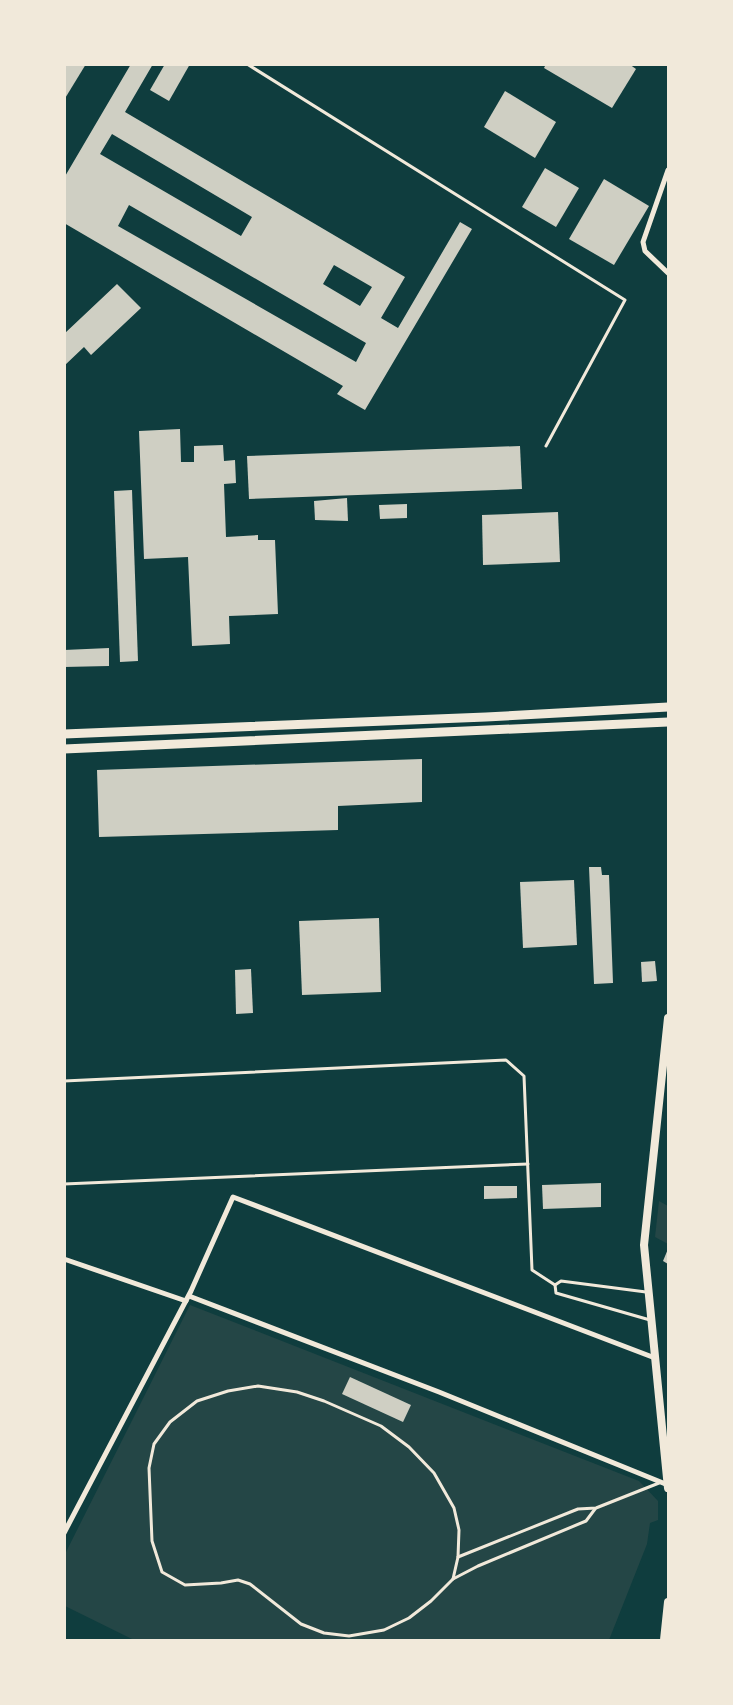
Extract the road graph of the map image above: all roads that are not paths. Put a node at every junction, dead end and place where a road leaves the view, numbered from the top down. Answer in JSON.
{"nodes":[{"id":1,"x":247,"y":64,"type":"edge"},
{"id":2,"x":669,"y":170,"type":"edge"},
{"id":3,"x":669,"y":273,"type":"edge"},
{"id":4,"x":546,"y":446,"type":"dead end"},
{"id":5,"x":669,"y":707,"type":"edge"},
{"id":6,"x":669,"y":722,"type":"edge"},
{"id":7,"x":64,"y":734,"type":"edge"},
{"id":8,"x":64,"y":748,"type":"edge"},
{"id":9,"x":669,"y":1018,"type":"edge"},
{"id":10,"x":64,"y":1081,"type":"edge"},
{"id":11,"x":528,"y":1164,"type":"junction"},
{"id":12,"x":64,"y":1184,"type":"edge"},
{"id":13,"x":64,"y":1259,"type":"edge"},
{"id":14,"x":555,"y":1285,"type":"junction"},
{"id":15,"x":649,"y":1292,"type":"junction"},
{"id":16,"x":188,"y":1298,"type":"junction"},
{"id":17,"x":652,"y":1320,"type":"junction"},
{"id":18,"x":655,"y":1358,"type":"junction"},
{"id":19,"x":666,"y":1485,"type":"edge"},
{"id":20,"x":596,"y":1508,"type":"junction"},
{"id":21,"x":64,"y":1533,"type":"edge"},
{"id":22,"x":458,"y":1557,"type":"junction"},
{"id":23,"x":453,"y":1579,"type":"junction"},
{"id":24,"x":669,"y":1602,"type":"edge"},
{"id":25,"x":664,"y":1641,"type":"edge"}],
"edges":[{"from":1,"to":4,"type":"lane"},
{"from":2,"to":3,"type":"street"},
{"from":5,"to":7,"type":"highway"},
{"from":6,"to":8,"type":"highway"},
{"from":9,"to":15,"type":"main road"},
{"from":10,"to":11,"type":"lane"},
{"from":11,"to":12,"type":"lane"},
{"from":11,"to":14,"type":"lane"},
{"from":13,"to":16,"type":"street"},
{"from":14,"to":15,"type":"lane"},
{"from":14,"to":17,"type":"lane"},
{"from":15,"to":17,"type":"main road"},
{"from":16,"to":18,"type":"street"},
{"from":16,"to":19,"type":"street"},
{"from":16,"to":21,"type":"street"},
{"from":17,"to":18,"type":"main road"},
{"from":18,"to":19,"type":"main road"},
{"from":19,"to":20,"type":"lane"},
{"from":20,"to":22,"type":"lane"},
{"from":20,"to":23,"type":"lane"},
{"from":22,"to":23,"type":"lane"},
{"from":22,"to":23,"type":"lane"},
{"from":24,"to":25,"type":"main road"}]}
